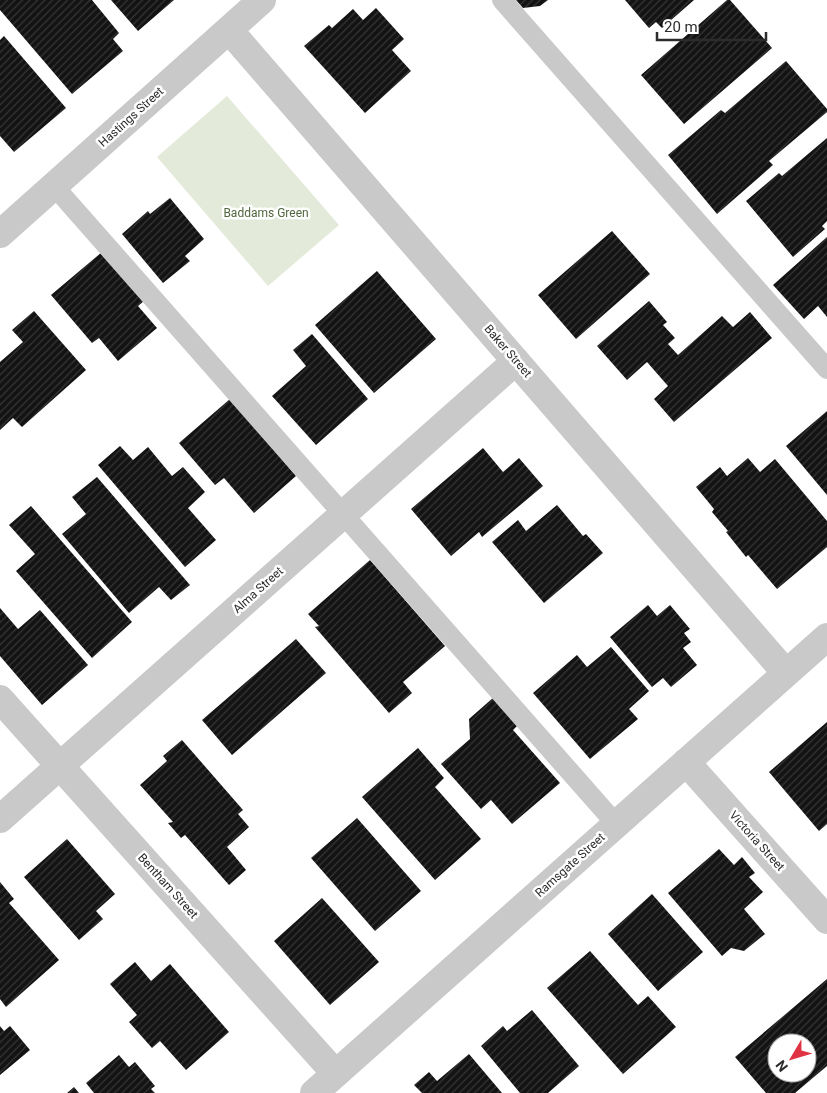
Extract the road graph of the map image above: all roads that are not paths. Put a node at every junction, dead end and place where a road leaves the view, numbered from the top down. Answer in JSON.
{"nodes":[{"id":1,"x":262,"y":0,"type":"edge"},
{"id":2,"x":502,"y":0,"type":"edge"},
{"id":3,"x":229,"y":30,"type":"junction"},
{"id":4,"x":54,"y":186,"type":"junction"},
{"id":5,"x":0,"y":234,"type":"edge"},
{"id":6,"x":516,"y":361,"type":"junction"},
{"id":7,"x":827,"y":369,"type":"edge"},
{"id":8,"x":344,"y":514,"type":"junction"},
{"id":9,"x":827,"y":637,"type":"edge"},
{"id":10,"x":786,"y":673,"type":"junction"},
{"id":11,"x":0,"y":699,"type":"edge"},
{"id":12,"x":686,"y":762,"type":"junction"},
{"id":13,"x":60,"y":766,"type":"junction"},
{"id":14,"x":0,"y":819,"type":"edge"},
{"id":15,"x":616,"y":824,"type":"junction"},
{"id":16,"x":827,"y":920,"type":"edge"},
{"id":17,"x":336,"y":1073,"type":"junction"},
{"id":18,"x":314,"y":1093,"type":"edge"}],
"edges":[{"from":1,"to":3,"type":"street","name":"Hastings Street"},
{"from":2,"to":7,"type":"lane"},
{"from":3,"to":4,"type":"street","name":"Hastings Street"},
{"from":3,"to":6,"type":"street","name":"Baker Street"},
{"from":4,"to":5,"type":"street","name":"Hastings Street"},
{"from":4,"to":8,"type":"lane"},
{"from":6,"to":8,"type":"street","name":"Alma Street"},
{"from":6,"to":10,"type":"street","name":"Baker Street"},
{"from":8,"to":13,"type":"street","name":"Alma Street"},
{"from":8,"to":15,"type":"lane"},
{"from":9,"to":10,"type":"street","name":"Ramsgate Street"},
{"from":10,"to":12,"type":"street","name":"Ramsgate Street"},
{"from":11,"to":13,"type":"street","name":"Bentham Street"},
{"from":12,"to":15,"type":"street","name":"Ramsgate Street"},
{"from":12,"to":16,"type":"street","name":"Victoria Street"},
{"from":13,"to":14,"type":"street","name":"Alma Street"},
{"from":13,"to":17,"type":"street","name":"Bentham Street"},
{"from":15,"to":17,"type":"street","name":"Ramsgate Street"},
{"from":17,"to":18,"type":"street","name":"Ramsgate Street"}]}
